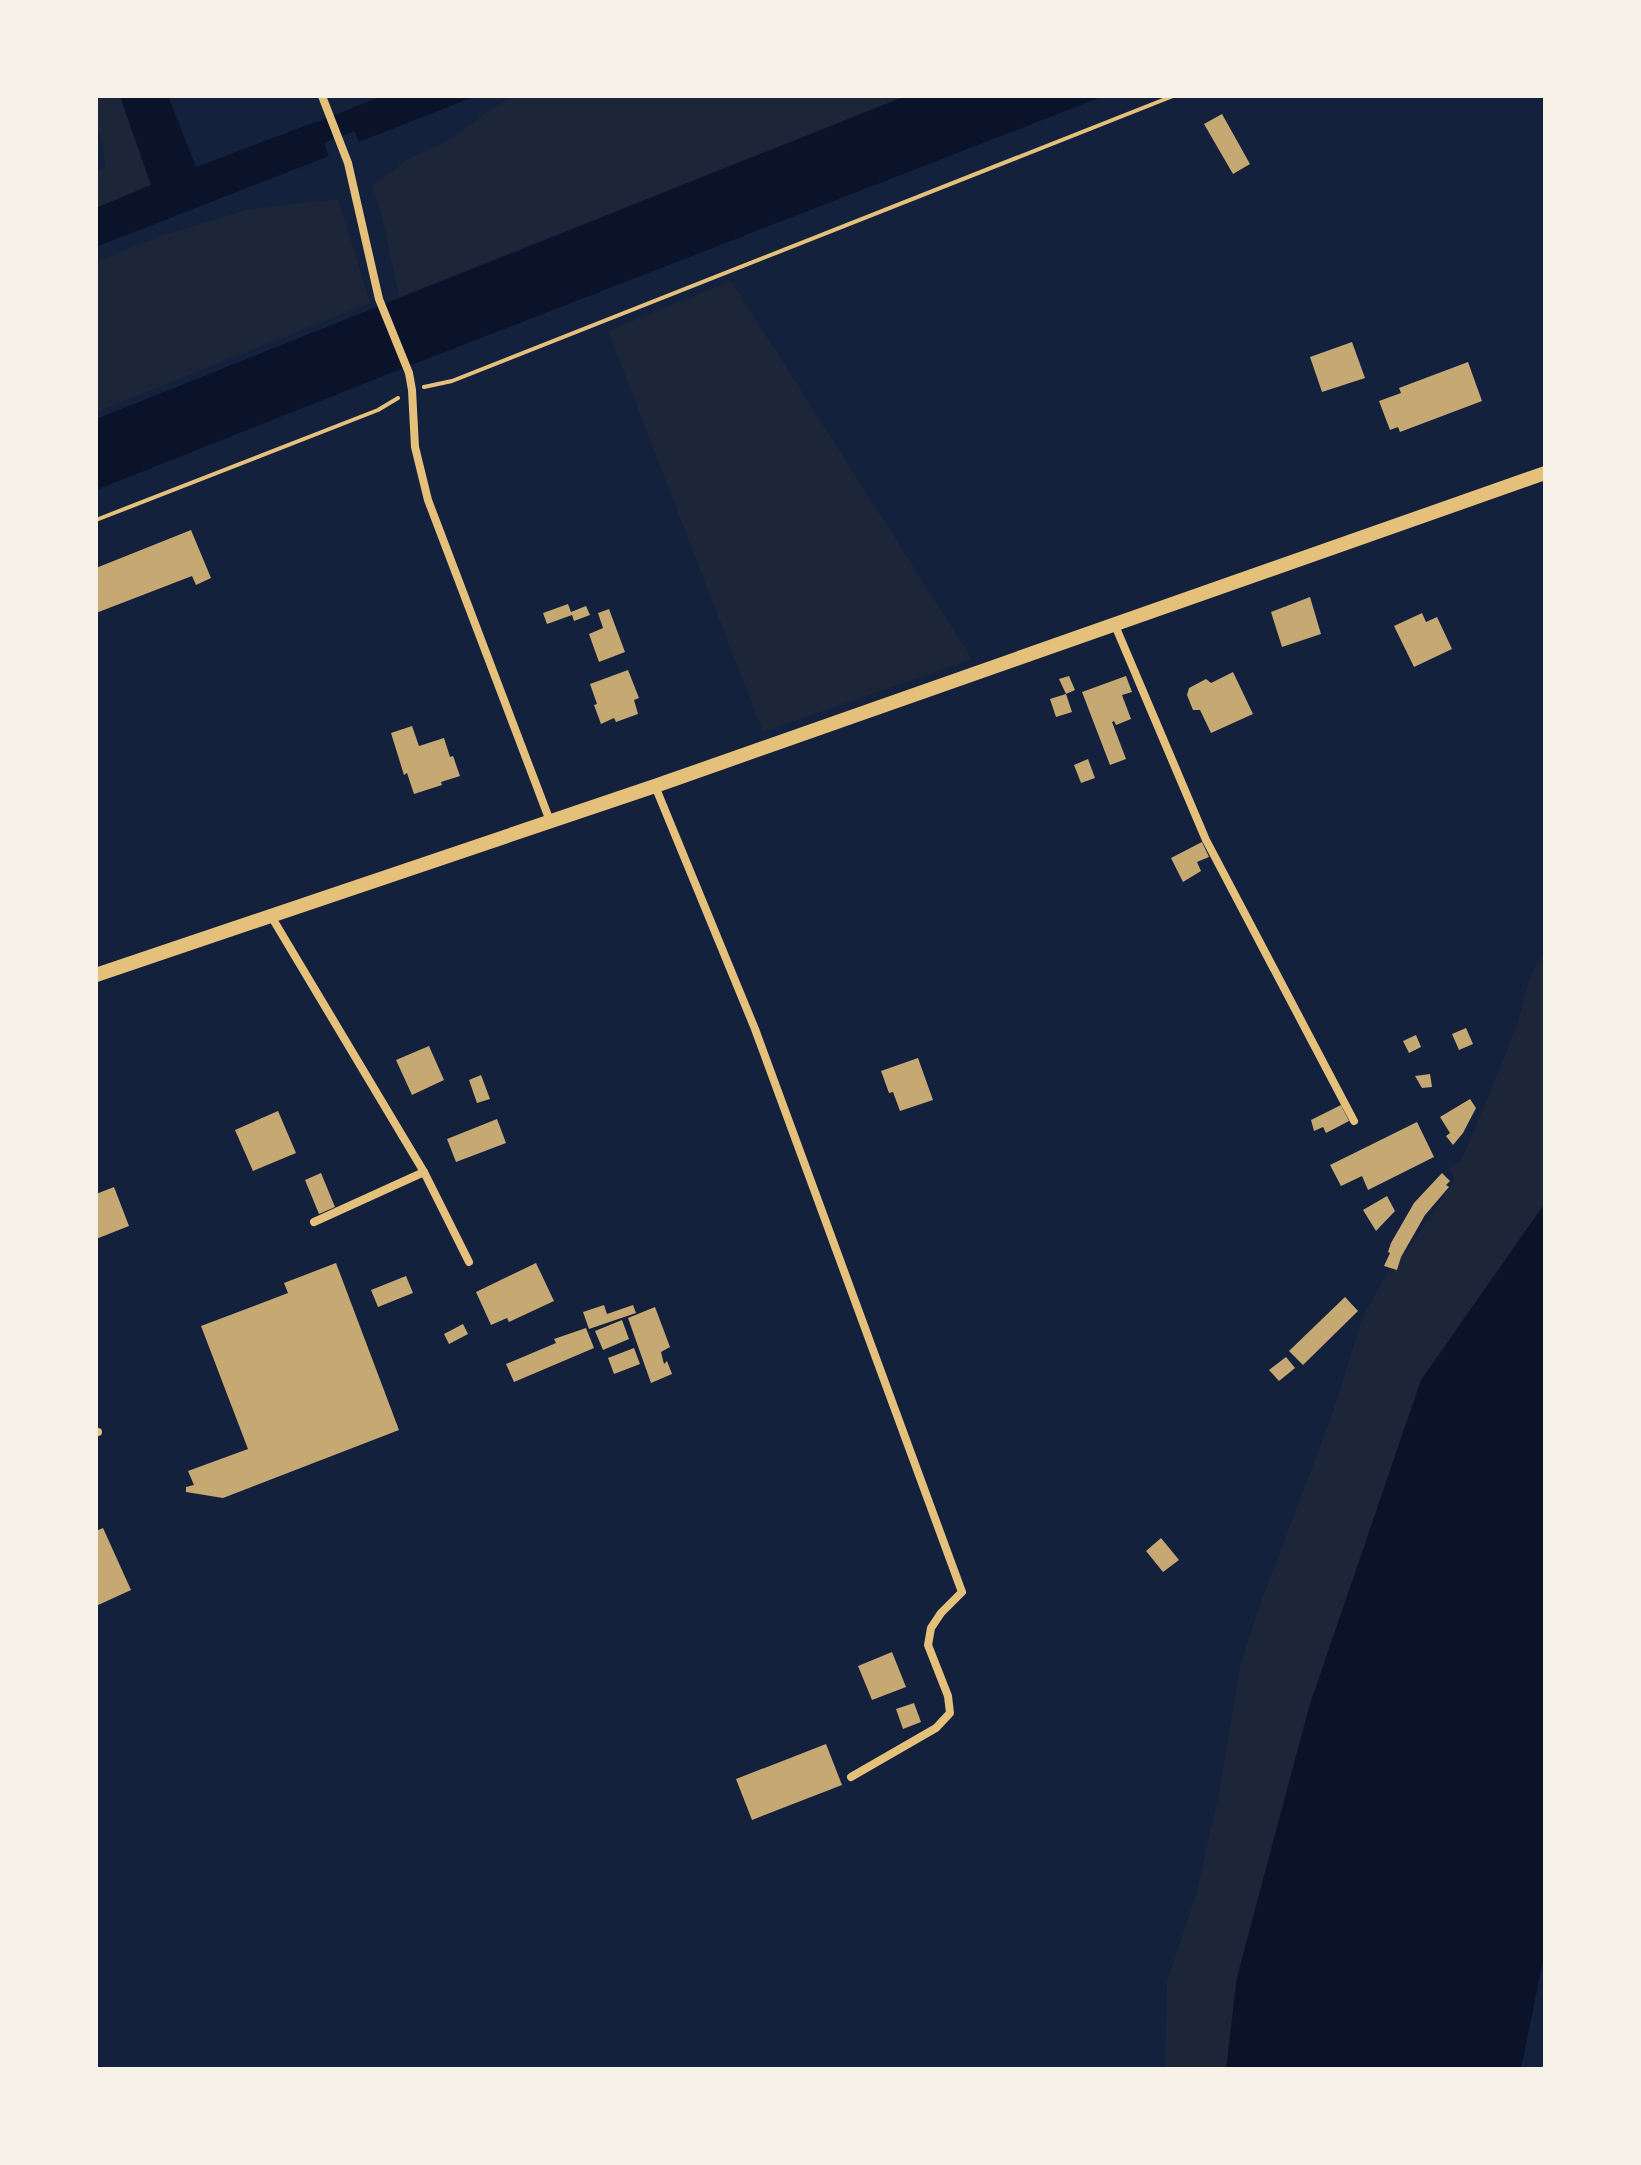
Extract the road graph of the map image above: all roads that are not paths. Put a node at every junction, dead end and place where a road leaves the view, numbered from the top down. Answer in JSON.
{"nodes":[{"id":1,"x":322,"y":96,"type":"edge"},
{"id":2,"x":1545,"y":473,"type":"edge"},
{"id":3,"x":1114,"y":623,"type":"junction"},
{"id":4,"x":655,"y":786,"type":"junction"},
{"id":5,"x":550,"y":821,"type":"junction"},
{"id":6,"x":270,"y":915,"type":"junction"},
{"id":7,"x":96,"y":975,"type":"edge"},
{"id":8,"x":1354,"y":1121,"type":"dead end"},
{"id":9,"x":424,"y":1172,"type":"junction"},
{"id":10,"x":314,"y":1222,"type":"dead end"},
{"id":11,"x":469,"y":1262,"type":"dead end"},
{"id":12,"x":851,"y":1777,"type":"dead end"}],
"edges":[{"from":1,"to":5,"type":"street"},
{"from":2,"to":3,"type":"street"},
{"from":3,"to":4,"type":"street"},
{"from":3,"to":8,"type":"street"},
{"from":4,"to":5,"type":"street"},
{"from":4,"to":12,"type":"street"},
{"from":5,"to":6,"type":"street"},
{"from":6,"to":7,"type":"street"},
{"from":6,"to":9,"type":"street"},
{"from":9,"to":10,"type":"street"},
{"from":9,"to":11,"type":"street"}]}
